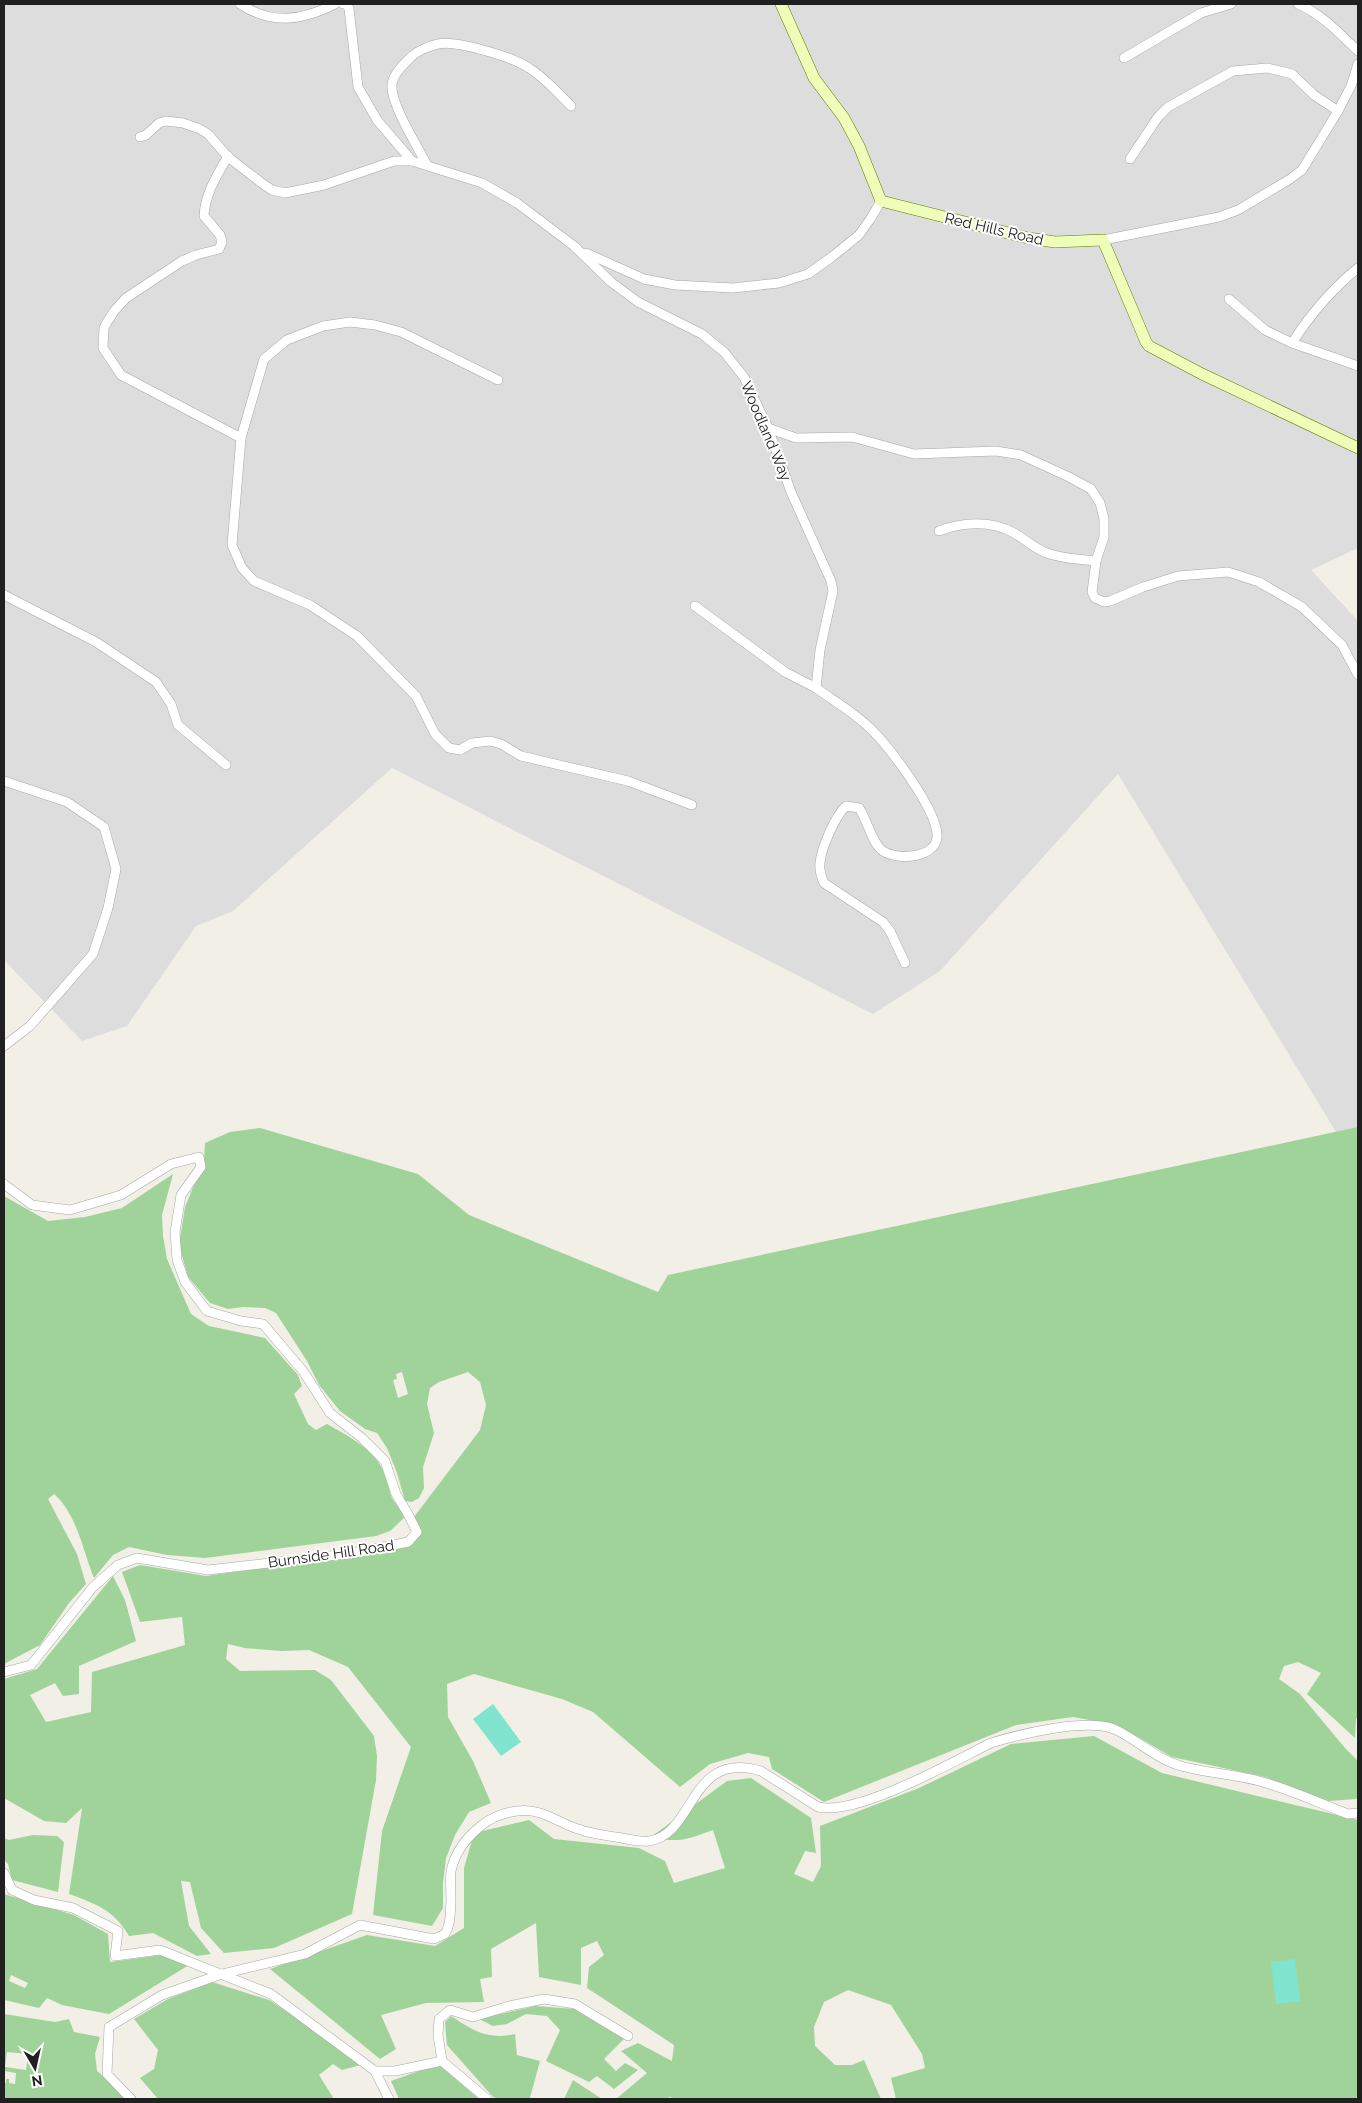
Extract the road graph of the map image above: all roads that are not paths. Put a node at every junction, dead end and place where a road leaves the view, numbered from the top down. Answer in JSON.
{"nodes":[{"id":1,"x":240,"y":4,"type":"edge"},
{"id":2,"x":334,"y":4,"type":"edge"},
{"id":3,"x":343,"y":4,"type":"edge"},
{"id":4,"x":347,"y":4,"type":"edge"},
{"id":5,"x":781,"y":4,"type":"edge"},
{"id":6,"x":1231,"y":4,"type":"edge"},
{"id":7,"x":1298,"y":4,"type":"edge"},
{"id":8,"x":1358,"y":51,"type":"edge"},
{"id":9,"x":1124,"y":58,"type":"dead end"},
{"id":10,"x":1358,"y":64,"type":"edge"},
{"id":11,"x":1354,"y":87,"type":"edge"},
{"id":12,"x":571,"y":106,"type":"dead end"},
{"id":13,"x":1338,"y":111,"type":"junction"},
{"id":14,"x":140,"y":137,"type":"dead end"},
{"id":15,"x":228,"y":156,"type":"junction"},
{"id":16,"x":1130,"y":159,"type":"dead end"},
{"id":17,"x":412,"y":161,"type":"junction"},
{"id":18,"x":427,"y":165,"type":"junction"},
{"id":19,"x":881,"y":201,"type":"junction"},
{"id":20,"x":1103,"y":240,"type":"junction"},
{"id":21,"x":578,"y":250,"type":"junction"},
{"id":22,"x":1358,"y":268,"type":"edge"},
{"id":23,"x":1229,"y":299,"type":"dead end"},
{"id":24,"x":1292,"y":343,"type":"junction"},
{"id":25,"x":1358,"y":366,"type":"edge"},
{"id":26,"x":498,"y":380,"type":"dead end"},
{"id":27,"x":768,"y":428,"type":"junction"},
{"id":28,"x":242,"y":438,"type":"junction"},
{"id":29,"x":1358,"y":448,"type":"edge"},
{"id":30,"x":939,"y":532,"type":"dead end"},
{"id":31,"x":1096,"y":561,"type":"junction"},
{"id":32,"x":4,"y":595,"type":"edge"},
{"id":33,"x":695,"y":606,"type":"dead end"},
{"id":34,"x":1358,"y":675,"type":"edge"},
{"id":35,"x":816,"y":688,"type":"junction"},
{"id":36,"x":226,"y":764,"type":"dead end"},
{"id":37,"x":4,"y":780,"type":"edge"},
{"id":38,"x":692,"y":805,"type":"dead end"},
{"id":39,"x":905,"y":964,"type":"dead end"},
{"id":40,"x":4,"y":1046,"type":"edge"},
{"id":41,"x":4,"y":1184,"type":"edge"},
{"id":42,"x":4,"y":1672,"type":"edge"},
{"id":43,"x":1358,"y":1814,"type":"edge"},
{"id":44,"x":4,"y":1873,"type":"edge"},
{"id":45,"x":222,"y":1974,"type":"junction"},
{"id":46,"x":628,"y":2036,"type":"dead end"},
{"id":47,"x":442,"y":2062,"type":"junction"},
{"id":48,"x":374,"y":2071,"type":"junction"},
{"id":49,"x":131,"y":2099,"type":"edge"},
{"id":50,"x":389,"y":2099,"type":"edge"},
{"id":51,"x":487,"y":2099,"type":"edge"}],
"edges":[{"from":1,"to":2,"type":"street"},
{"from":3,"to":4,"type":"street"},
{"from":4,"to":17,"type":"street"},
{"from":5,"to":19,"type":"main road"},
{"from":6,"to":9,"type":"street"},
{"from":7,"to":8,"type":"street"},
{"from":10,"to":11,"type":"street"},
{"from":11,"to":13,"type":"street"},
{"from":12,"to":18,"type":"street"},
{"from":13,"to":16,"type":"street"},
{"from":13,"to":20,"type":"street"},
{"from":14,"to":15,"type":"street","name":"Woodland Way"},
{"from":15,"to":17,"type":"street","name":"Woodland Way"},
{"from":15,"to":28,"type":"street"},
{"from":17,"to":18,"type":"street","name":"Woodland Way"},
{"from":18,"to":21,"type":"street","name":"Woodland Way"},
{"from":19,"to":20,"type":"main road","name":"Red Hills Road"},
{"from":19,"to":21,"type":"street"},
{"from":20,"to":29,"type":"main road"},
{"from":21,"to":27,"type":"street","name":"Woodland Way"},
{"from":22,"to":24,"type":"street"},
{"from":23,"to":24,"type":"street"},
{"from":24,"to":25,"type":"street"},
{"from":26,"to":28,"type":"street"},
{"from":27,"to":31,"type":"street"},
{"from":27,"to":35,"type":"street","name":"Woodland Way"},
{"from":28,"to":38,"type":"street"},
{"from":30,"to":31,"type":"street"},
{"from":31,"to":34,"type":"street"},
{"from":32,"to":36,"type":"street"},
{"from":33,"to":35,"type":"street"},
{"from":35,"to":39,"type":"street"},
{"from":37,"to":40,"type":"street"},
{"from":41,"to":42,"type":"street","name":"Burnside Hill Road"},
{"from":43,"to":45,"type":"street"},
{"from":44,"to":45,"type":"street"},
{"from":45,"to":48,"type":"street"},
{"from":45,"to":49,"type":"street"},
{"from":46,"to":47,"type":"street"},
{"from":47,"to":48,"type":"street"},
{"from":47,"to":51,"type":"street"},
{"from":48,"to":50,"type":"street"}]}
